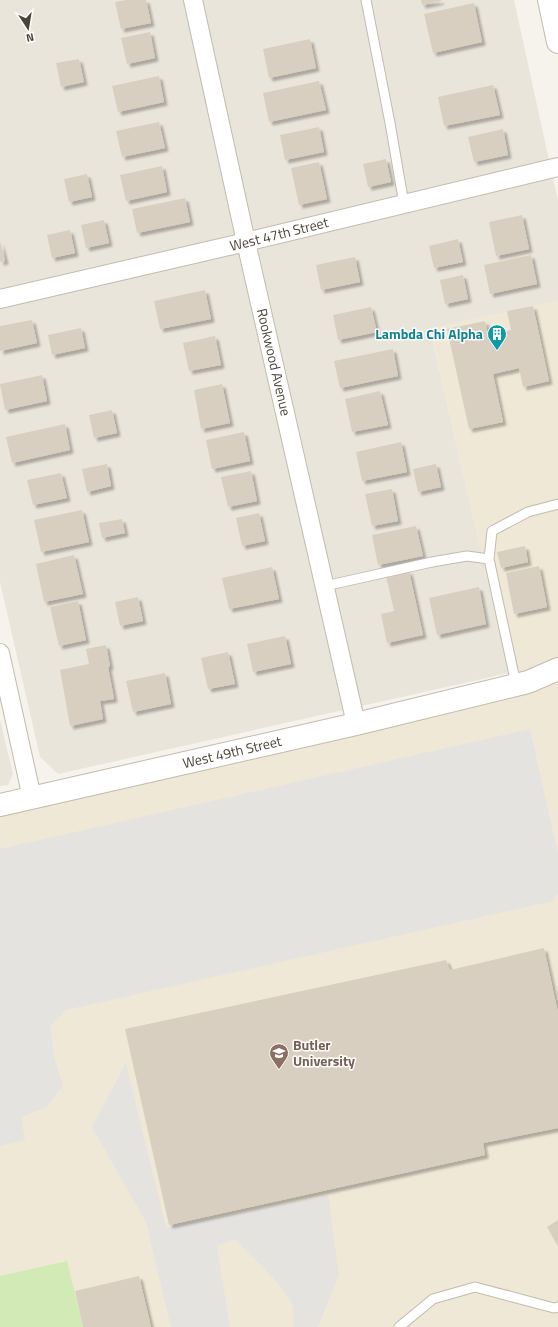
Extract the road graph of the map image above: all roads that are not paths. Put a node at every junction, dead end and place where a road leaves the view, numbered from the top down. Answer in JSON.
{"nodes":[{"id":1,"x":193,"y":0,"type":"edge"},
{"id":2,"x":366,"y":0,"type":"edge"},
{"id":3,"x":549,"y":0,"type":"edge"},
{"id":4,"x":558,"y":42,"type":"edge"},
{"id":5,"x":558,"y":166,"type":"edge"},
{"id":6,"x":404,"y":204,"type":"junction"},
{"id":7,"x":246,"y":242,"type":"junction"},
{"id":8,"x":0,"y":299,"type":"edge"},
{"id":9,"x":558,"y":504,"type":"edge"},
{"id":10,"x":489,"y":559,"type":"junction"},
{"id":11,"x":325,"y":586,"type":"junction"},
{"id":12,"x":0,"y":653,"type":"edge"},
{"id":13,"x":555,"y":678,"type":"edge"},
{"id":14,"x":516,"y":684,"type":"junction"},
{"id":15,"x":464,"y":698,"type":"junction"},
{"id":16,"x":356,"y":724,"type":"junction"},
{"id":17,"x":32,"y":798,"type":"junction"},
{"id":18,"x":0,"y":805,"type":"edge"},
{"id":19,"x":558,"y":1307,"type":"edge"},
{"id":20,"x":399,"y":1327,"type":"edge"}],
"edges":[{"from":1,"to":7,"type":"street","name":"Rookwood Avenue"},
{"from":2,"to":6,"type":"lane"},
{"from":3,"to":4,"type":"street"},
{"from":5,"to":6,"type":"street","name":"West 47th Street"},
{"from":6,"to":7,"type":"street","name":"West 47th Street"},
{"from":7,"to":8,"type":"street","name":"West 47th Street"},
{"from":7,"to":11,"type":"street","name":"Rookwood Avenue"},
{"from":9,"to":10,"type":"lane"},
{"from":10,"to":11,"type":"lane"},
{"from":10,"to":14,"type":"lane"},
{"from":11,"to":16,"type":"street","name":"Rookwood Avenue"},
{"from":12,"to":17,"type":"street"},
{"from":13,"to":14,"type":"street","name":"West 49th Street"},
{"from":13,"to":15,"type":"street","name":"West 49th Street"},
{"from":14,"to":15,"type":"street","name":"West 49th Street"},
{"from":15,"to":16,"type":"street","name":"West 49th Street"},
{"from":16,"to":17,"type":"street","name":"West 49th Street"},
{"from":17,"to":18,"type":"street","name":"West 49th Street"},
{"from":19,"to":20,"type":"lane"}]}
